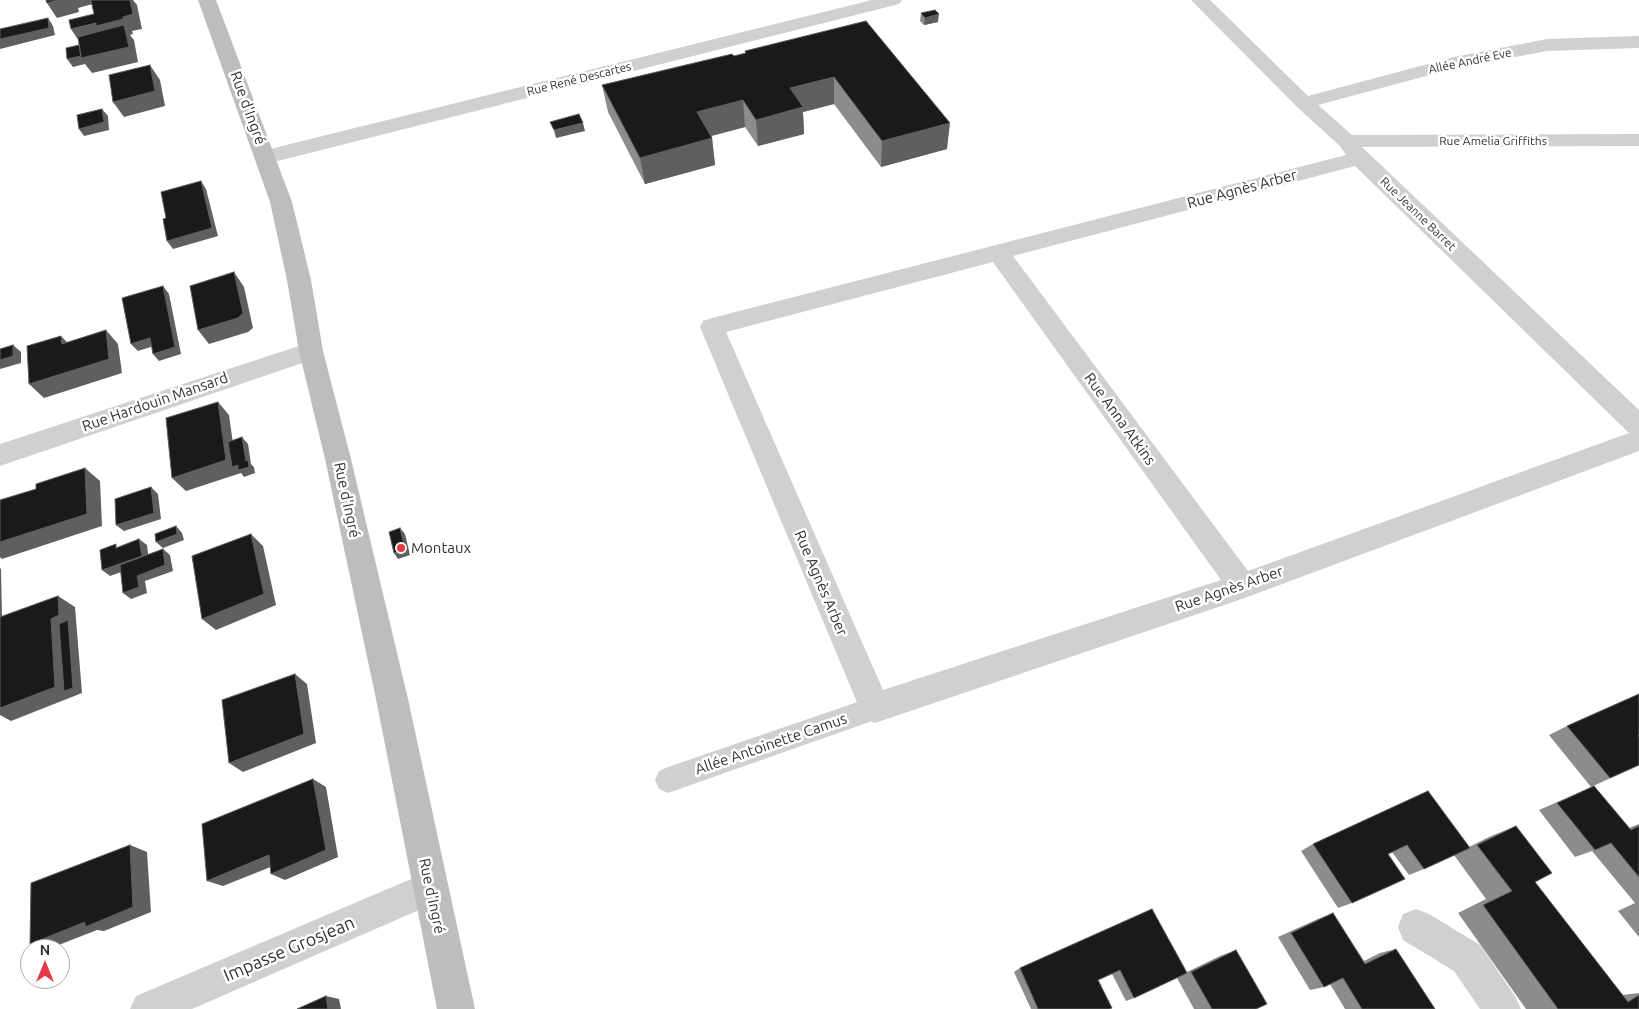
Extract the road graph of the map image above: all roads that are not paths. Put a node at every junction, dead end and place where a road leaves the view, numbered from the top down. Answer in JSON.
{"nodes":[{"id":1,"x":207,"y":0,"type":"edge"},
{"id":2,"x":893,"y":0,"type":"edge"},
{"id":3,"x":1200,"y":0,"type":"edge"},
{"id":4,"x":1639,"y":42,"type":"edge"},
{"id":5,"x":1304,"y":102,"type":"junction"},
{"id":6,"x":1639,"y":140,"type":"edge"},
{"id":7,"x":1353,"y":150,"type":"junction"},
{"id":8,"x":266,"y":157,"type":"junction"},
{"id":9,"x":998,"y":252,"type":"junction"},
{"id":10,"x":311,"y":351,"type":"junction"},
{"id":11,"x":1639,"y":426,"type":"edge"},
{"id":12,"x":1639,"y":440,"type":"edge"},
{"id":13,"x":0,"y":455,"type":"edge"},
{"id":14,"x":1242,"y":586,"type":"junction"},
{"id":15,"x":875,"y":708,"type":"junction"},
{"id":16,"x":668,"y":780,"type":"dead end"},
{"id":17,"x":430,"y":888,"type":"junction"},
{"id":18,"x":1416,"y":927,"type":"dead end"},
{"id":19,"x":149,"y":1009,"type":"edge"},
{"id":20,"x":456,"y":1009,"type":"edge"},
{"id":21,"x":1502,"y":1009,"type":"edge"}],
"edges":[{"from":1,"to":8,"type":"street","name":"Rue d'Ingré"},
{"from":2,"to":8,"type":"street","name":"Rue René Descartes"},
{"from":3,"to":5,"type":"street","name":"Rue Jeanne Barret"},
{"from":4,"to":5,"type":"street","name":"Allée André Eve"},
{"from":5,"to":7,"type":"street","name":"Rue Jeanne Barret"},
{"from":6,"to":7,"type":"street","name":"Rue Amelia Griffiths"},
{"from":7,"to":9,"type":"street","name":"Rue Agnès Arber"},
{"from":7,"to":11,"type":"street","name":"Rue Jeanne Barret"},
{"from":8,"to":10,"type":"street","name":"Rue d'Ingré"},
{"from":9,"to":14,"type":"street","name":"Rue Anna Atkins"},
{"from":9,"to":15,"type":"street","name":"Rue Agnès Arber"},
{"from":10,"to":13,"type":"street","name":"Rue Hardouin Mansard"},
{"from":10,"to":17,"type":"street","name":"Rue d'Ingré"},
{"from":12,"to":14,"type":"street","name":"Rue Agnès Arber"},
{"from":14,"to":15,"type":"street","name":"Rue Agnès Arber"},
{"from":15,"to":16,"type":"lane","name":"Allée Antoinette Camus"},
{"from":17,"to":19,"type":"street","name":"Impasse Grosjean"},
{"from":17,"to":20,"type":"street","name":"Rue d'Ingré"},
{"from":18,"to":21,"type":"street"}]}
